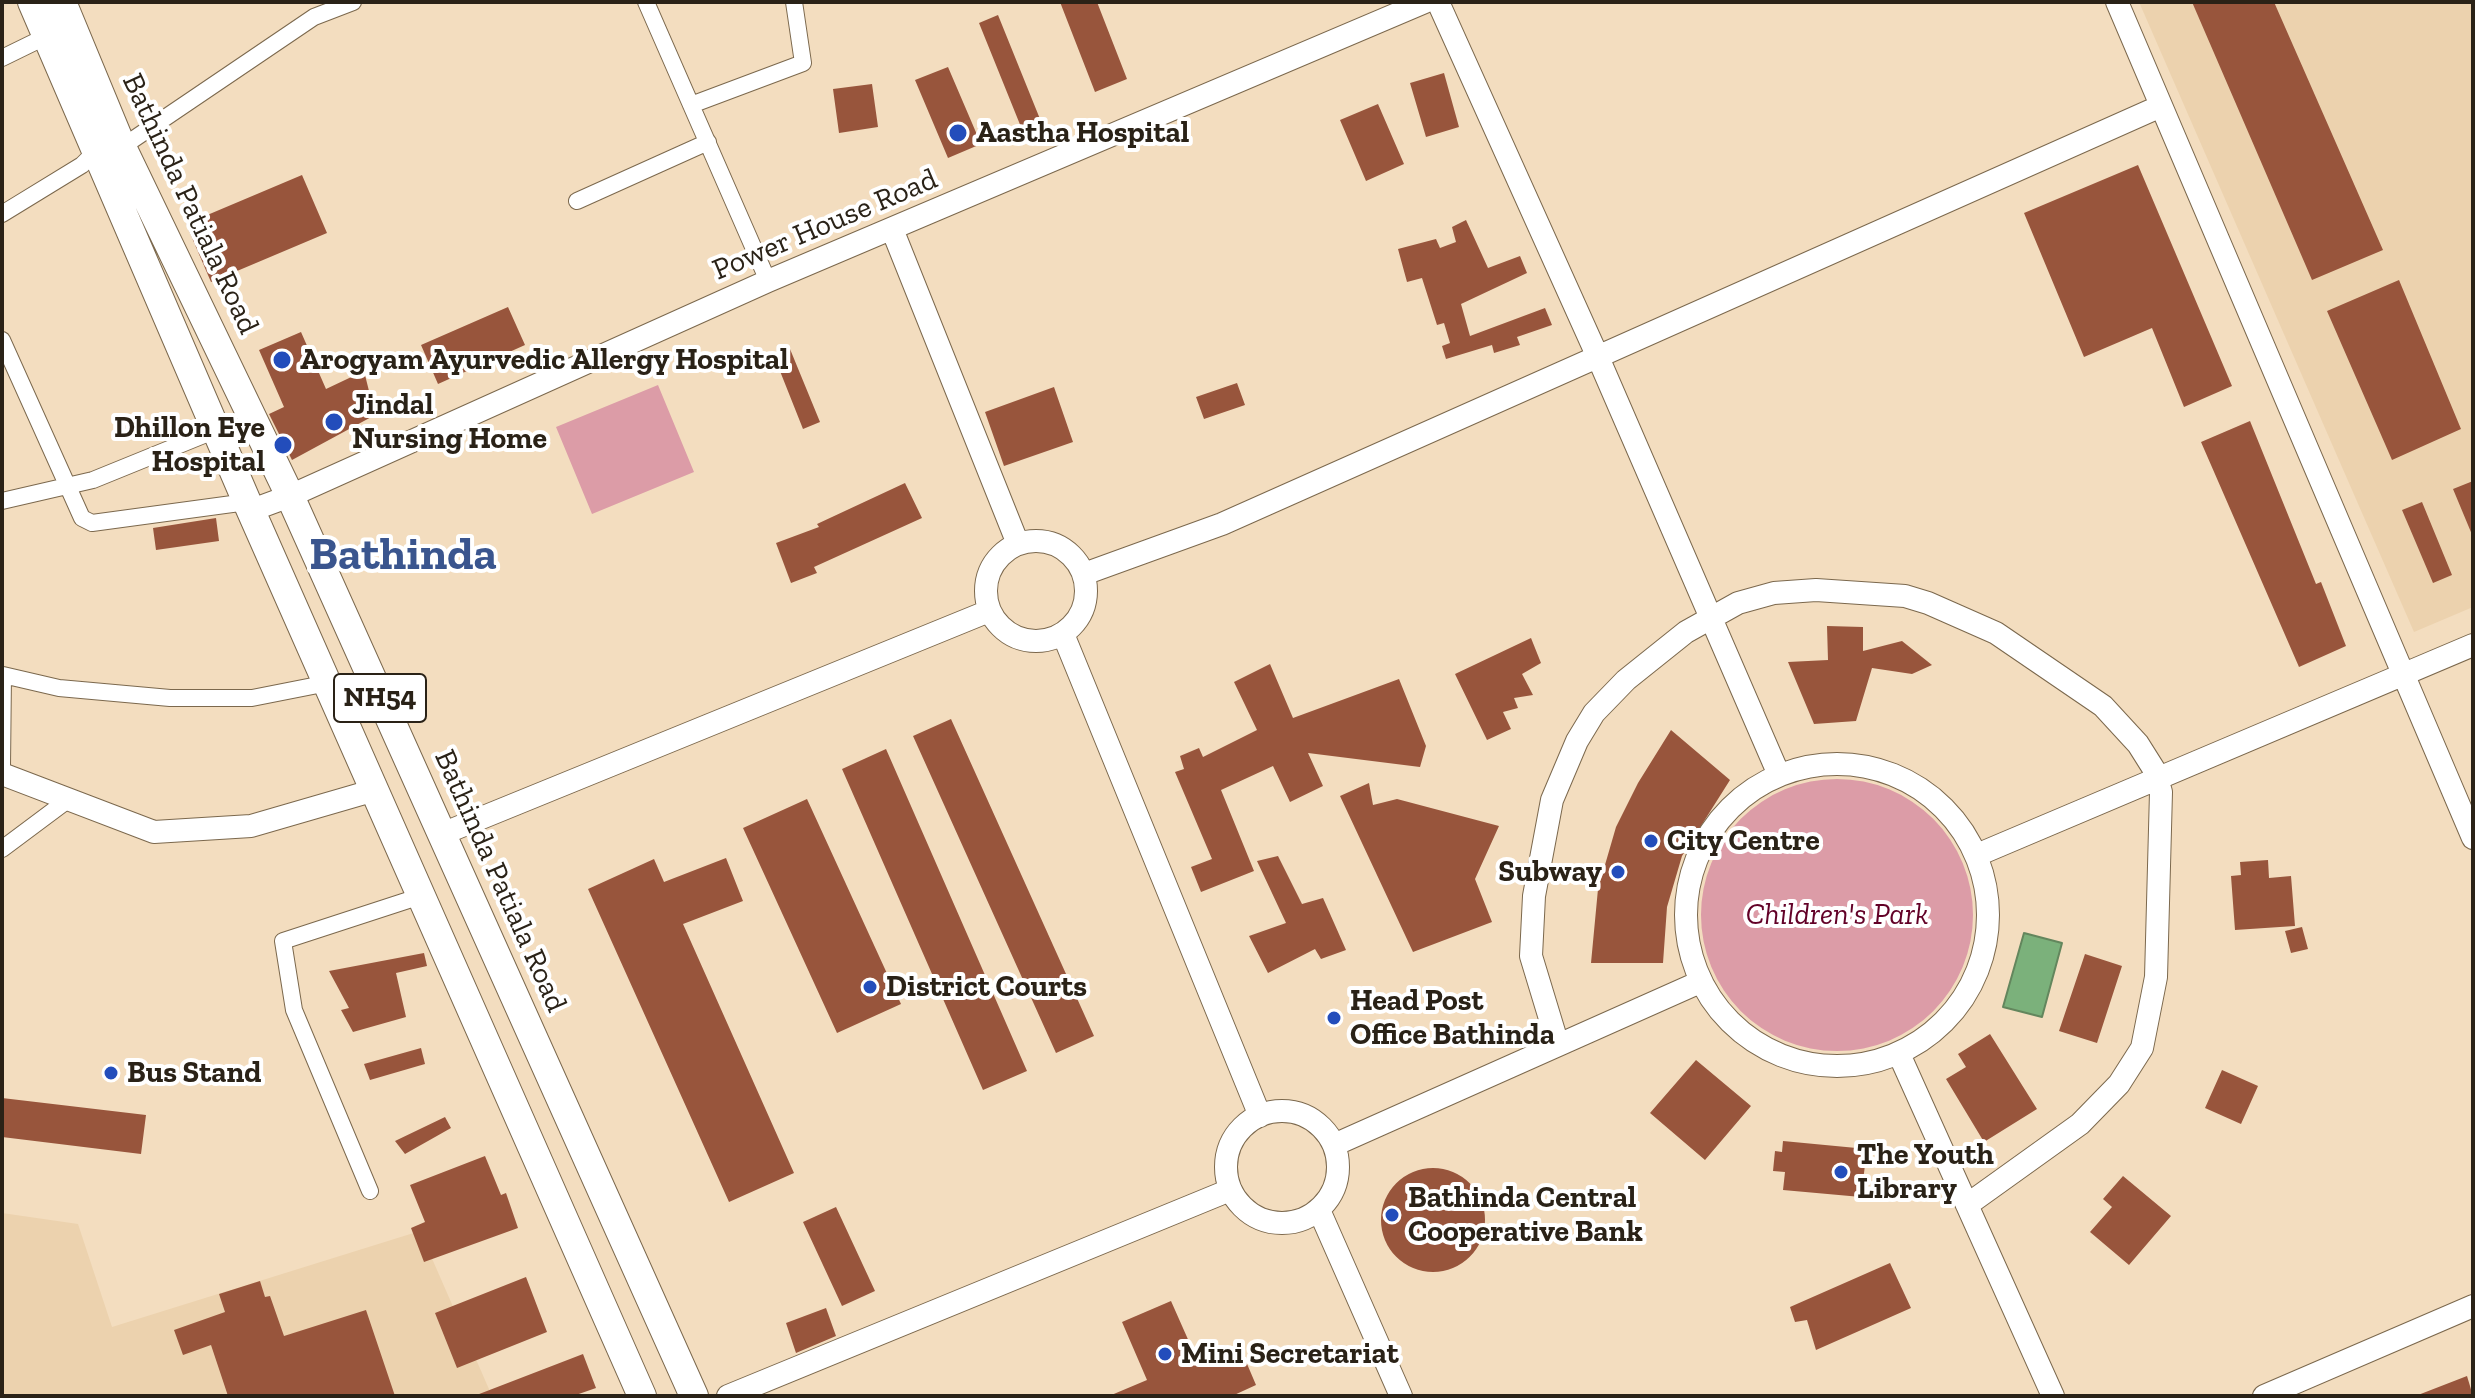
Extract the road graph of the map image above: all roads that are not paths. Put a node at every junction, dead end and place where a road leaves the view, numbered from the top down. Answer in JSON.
{"nodes":[{"id":1,"x":32,"y":2,"type":"edge"},
{"id":2,"x":62,"y":2,"type":"edge"},
{"id":3,"x":353,"y":2,"type":"edge"},
{"id":4,"x":646,"y":2,"type":"edge"},
{"id":5,"x":794,"y":2,"type":"edge"},
{"id":6,"x":2117,"y":2,"type":"edge"},
{"id":7,"x":1426,"y":3,"type":"edge"},
{"id":8,"x":47,"y":36,"type":"junction"},
{"id":9,"x":2,"y":58,"type":"edge"},
{"id":10,"x":691,"y":105,"type":"junction"},
{"id":11,"x":2161,"y":106,"type":"junction"},
{"id":12,"x":708,"y":142,"type":"junction"},
{"id":13,"x":109,"y":149,"type":"junction"},
{"id":14,"x":577,"y":201,"type":"dead end"},
{"id":15,"x":2,"y":214,"type":"edge"},
{"id":16,"x":892,"y":229,"type":"junction"},
{"id":17,"x":768,"y":281,"type":"junction"},
{"id":18,"x":2,"y":340,"type":"edge"},
{"id":19,"x":1597,"y":355,"type":"junction"},
{"id":20,"x":216,"y":430,"type":"junction"},
{"id":21,"x":67,"y":483,"type":"junction"},
{"id":22,"x":290,"y":496,"type":"junction"},
{"id":23,"x":2,"y":501,"type":"edge"},
{"id":24,"x":250,"y":506,"type":"junction"},
{"id":25,"x":1018,"y":544,"type":"junction"},
{"id":26,"x":1084,"y":574,"type":"junction"},
{"id":27,"x":989,"y":611,"type":"junction"},
{"id":28,"x":1713,"y":619,"type":"junction"},
{"id":29,"x":1063,"y":634,"type":"junction"},
{"id":30,"x":2473,"y":645,"type":"edge"},
{"id":31,"x":2402,"y":676,"type":"junction"},
{"id":32,"x":328,"y":683,"type":"junction"},
{"id":33,"x":2,"y":766,"type":"edge"},
{"id":34,"x":2,"y":774,"type":"edge"},
{"id":35,"x":1779,"y":775,"type":"junction"},
{"id":36,"x":2158,"y":779,"type":"junction"},
{"id":37,"x":375,"y":790,"type":"junction"},
{"id":38,"x":69,"y":799,"type":"junction"},
{"id":39,"x":442,"y":834,"type":"junction"},
{"id":40,"x":2473,"y":838,"type":"edge"},
{"id":41,"x":2,"y":849,"type":"edge"},
{"id":42,"x":1977,"y":855,"type":"junction"},
{"id":43,"x":421,"y":896,"type":"junction"},
{"id":44,"x":1700,"y":982,"type":"junction"},
{"id":45,"x":1558,"y":1045,"type":"junction"},
{"id":46,"x":1899,"y":1054,"type":"junction"},
{"id":47,"x":1260,"y":1116,"type":"junction"},
{"id":48,"x":1334,"y":1145,"type":"junction"},
{"id":49,"x":1230,"y":1190,"type":"junction"},
{"id":50,"x":370,"y":1191,"type":"dead end"},
{"id":51,"x":1967,"y":1205,"type":"junction"},
{"id":52,"x":1319,"y":1210,"type":"junction"},
{"id":53,"x":2473,"y":1306,"type":"edge"},
{"id":54,"x":642,"y":1396,"type":"edge"},
{"id":55,"x":694,"y":1396,"type":"edge"},
{"id":56,"x":728,"y":1396,"type":"edge"},
{"id":57,"x":1401,"y":1396,"type":"edge"},
{"id":58,"x":2053,"y":1396,"type":"edge"},
{"id":59,"x":2264,"y":1396,"type":"edge"}],
"edges":[{"from":1,"to":8,"type":"highway","number":"NH54"},
{"from":2,"to":13,"type":"highway","name":"Bathinda Patiala Road","number":"NH54"},
{"from":3,"to":13,"type":"street"},
{"from":4,"to":10,"type":"street"},
{"from":5,"to":10,"type":"street"},
{"from":6,"to":11,"type":"street"},
{"from":7,"to":16,"type":"street","name":"Power House Road"},
{"from":7,"to":19,"type":"street"},
{"from":8,"to":9,"type":"street"},
{"from":8,"to":13,"type":"highway","number":"NH54"},
{"from":10,"to":12,"type":"street"},
{"from":11,"to":19,"type":"street"},
{"from":11,"to":31,"type":"street"},
{"from":12,"to":14,"type":"street"},
{"from":12,"to":17,"type":"street"},
{"from":13,"to":15,"type":"street"},
{"from":13,"to":20,"type":"highway","number":"NH54"},
{"from":13,"to":22,"type":"highway","name":"Bathinda Patiala Road","number":"NH54"},
{"from":16,"to":17,"type":"street","name":"Power House Road"},
{"from":16,"to":25,"type":"street"},
{"from":17,"to":22,"type":"street","name":"Power House Road"},
{"from":18,"to":21,"type":"street"},
{"from":19,"to":26,"type":"street"},
{"from":19,"to":28,"type":"street"},
{"from":20,"to":21,"type":"street"},
{"from":20,"to":24,"type":"highway","number":"NH54"},
{"from":21,"to":23,"type":"street"},
{"from":21,"to":24,"type":"street"},
{"from":22,"to":24,"type":"street","name":"Power House Road"},
{"from":22,"to":39,"type":"highway","name":"Bathinda Patiala Road","number":"NH54"},
{"from":24,"to":32,"type":"highway","number":"NH54"},
{"from":25,"to":26,"type":"street"},
{"from":25,"to":27,"type":"street"},
{"from":26,"to":29,"type":"street"},
{"from":27,"to":29,"type":"street"},
{"from":27,"to":39,"type":"street"},
{"from":28,"to":35,"type":"street"},
{"from":28,"to":36,"type":"street"},
{"from":28,"to":45,"type":"street"},
{"from":29,"to":47,"type":"street"},
{"from":30,"to":31,"type":"street"},
{"from":31,"to":36,"type":"street"},
{"from":31,"to":40,"type":"street"},
{"from":32,"to":33,"type":"street"},
{"from":32,"to":37,"type":"highway","number":"NH54"},
{"from":34,"to":38,"type":"street"},
{"from":35,"to":42,"type":"street"},
{"from":35,"to":44,"type":"street"},
{"from":36,"to":42,"type":"street"},
{"from":36,"to":51,"type":"street"},
{"from":37,"to":38,"type":"street"},
{"from":37,"to":43,"type":"highway","number":"NH54"},
{"from":38,"to":41,"type":"street"},
{"from":39,"to":55,"type":"highway","name":"Bathinda Patiala Road","number":"NH54"},
{"from":42,"to":46,"type":"street"},
{"from":43,"to":50,"type":"street"},
{"from":43,"to":54,"type":"highway","number":"NH54"},
{"from":44,"to":45,"type":"street"},
{"from":44,"to":46,"type":"street"},
{"from":45,"to":48,"type":"street"},
{"from":46,"to":51,"type":"street"},
{"from":47,"to":48,"type":"street"},
{"from":47,"to":49,"type":"street"},
{"from":48,"to":52,"type":"street"},
{"from":49,"to":52,"type":"street"},
{"from":49,"to":56,"type":"street"},
{"from":51,"to":58,"type":"street"},
{"from":52,"to":57,"type":"street"},
{"from":53,"to":59,"type":"street"}]}
